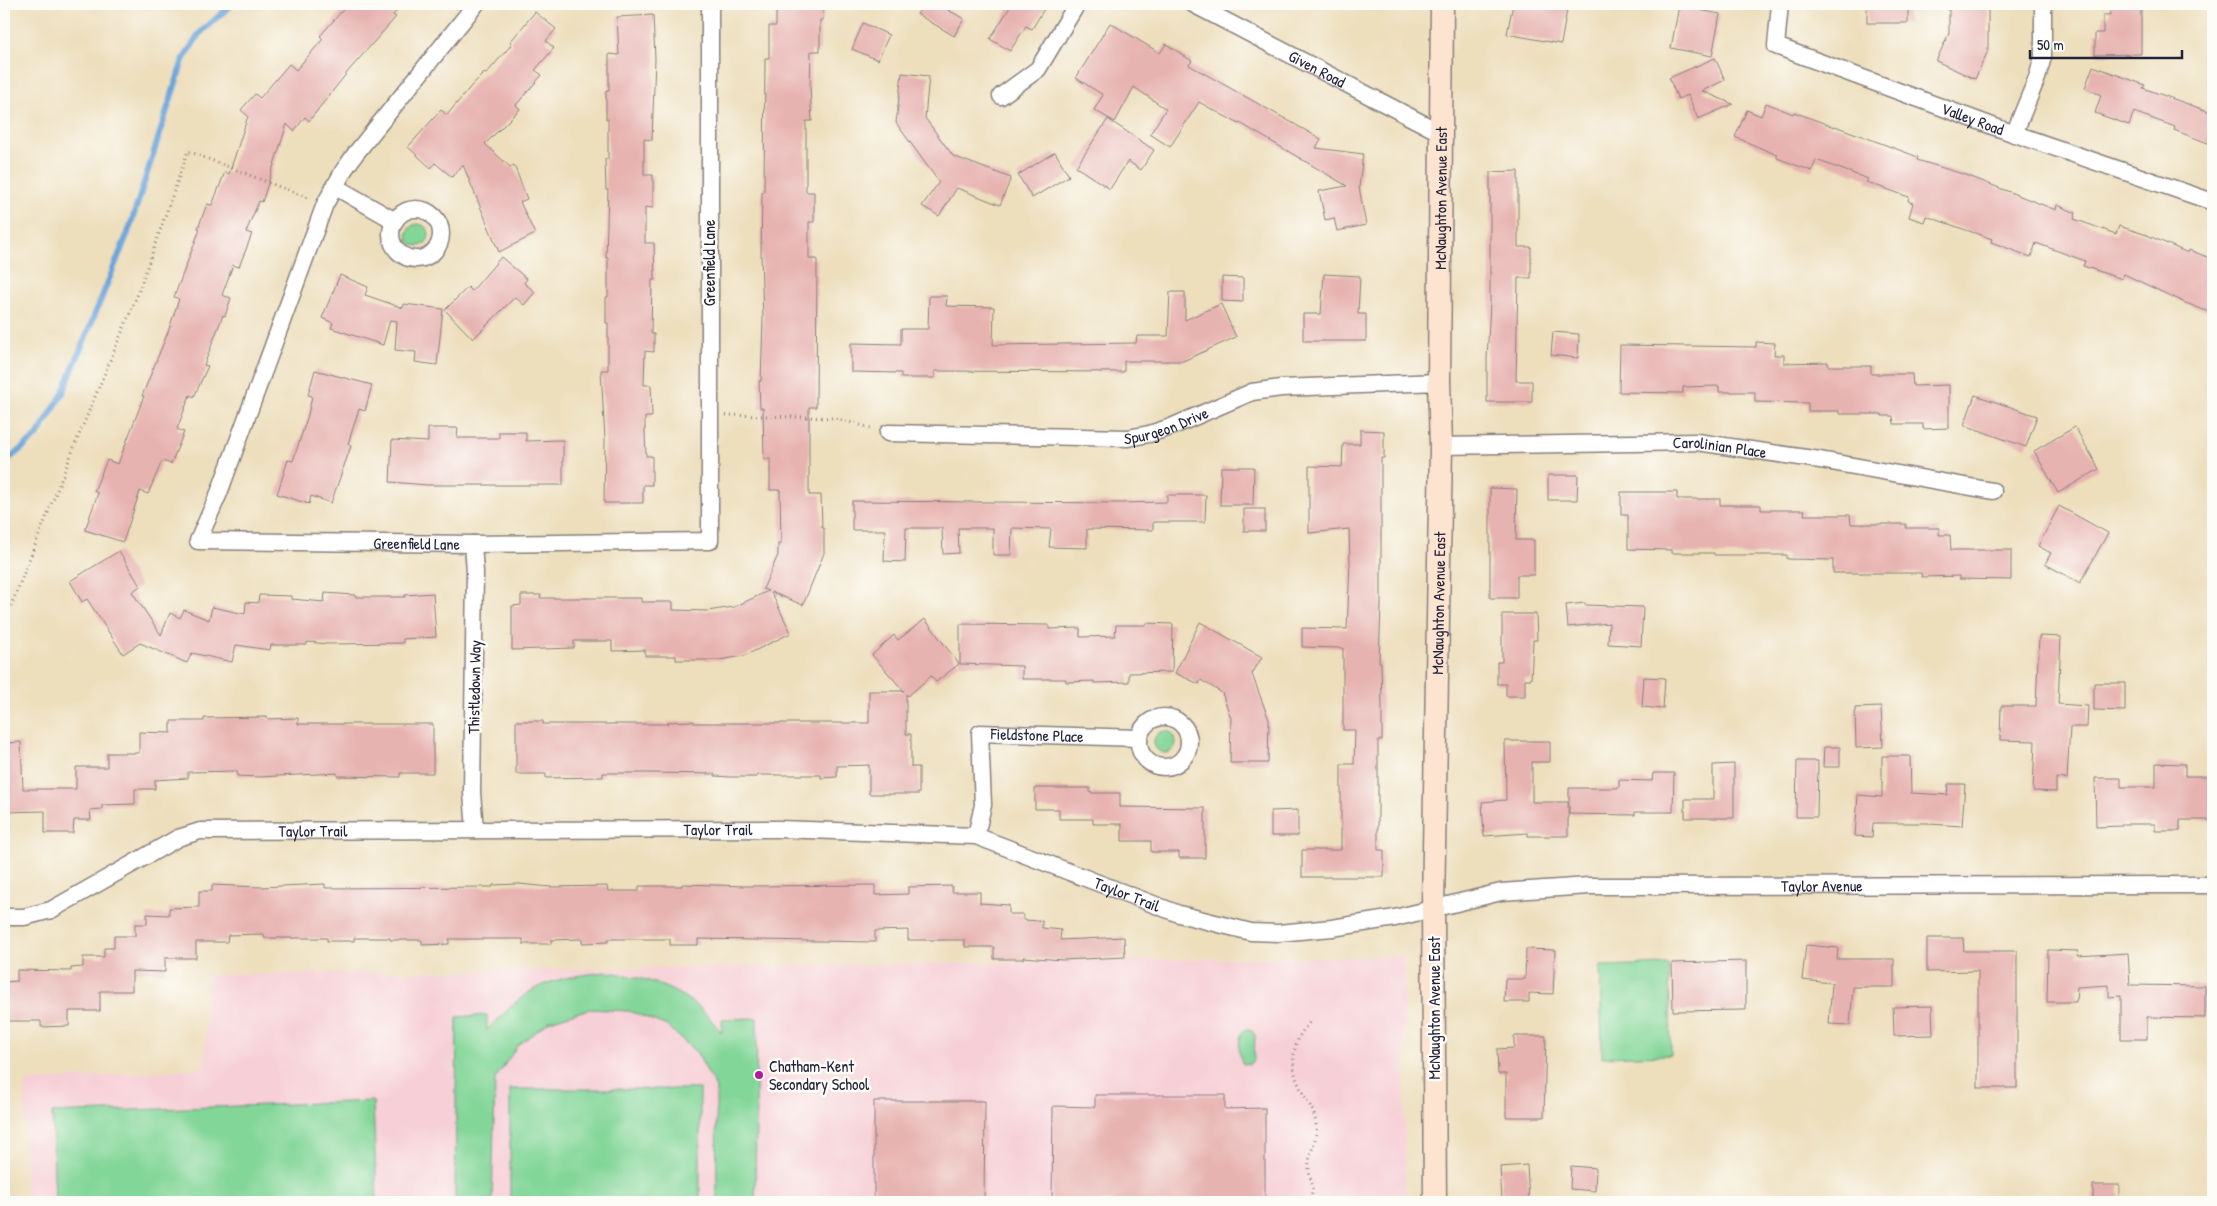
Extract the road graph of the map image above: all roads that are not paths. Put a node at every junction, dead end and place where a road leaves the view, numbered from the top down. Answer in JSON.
{"nodes":[{"id":1,"x":476,"y":4,"type":"edge"},
{"id":2,"x":710,"y":4,"type":"edge"},
{"id":3,"x":1077,"y":4,"type":"edge"},
{"id":4,"x":1193,"y":4,"type":"edge"},
{"id":5,"x":1442,"y":4,"type":"edge"},
{"id":6,"x":1780,"y":4,"type":"edge"},
{"id":7,"x":2043,"y":4,"type":"edge"},
{"id":8,"x":1001,"y":96,"type":"dead end"},
{"id":9,"x":1441,"y":133,"type":"junction"},
{"id":10,"x":2014,"y":134,"type":"junction"},
{"id":11,"x":334,"y":186,"type":"junction"},
{"id":12,"x":2213,"y":202,"type":"edge"},
{"id":13,"x":395,"y":221,"type":"dead end"},
{"id":14,"x":1439,"y":382,"type":"junction"},
{"id":15,"x":888,"y":433,"type":"road end"},
{"id":16,"x":1441,"y":446,"type":"junction"},
{"id":17,"x":1993,"y":492,"type":"dead end"},
{"id":18,"x":473,"y":544,"type":"junction"},
{"id":19,"x":1139,"y":738,"type":"dead end"},
{"id":20,"x":475,"y":830,"type":"junction"},
{"id":21,"x":976,"y":836,"type":"junction"},
{"id":22,"x":2213,"y":885,"type":"edge"},
{"id":23,"x":1433,"y":907,"type":"junction"},
{"id":24,"x":4,"y":917,"type":"edge"},
{"id":25,"x":1435,"y":1202,"type":"edge"}],
"edges":[{"from":1,"to":11,"type":"street","name":"Greenfield Lane"},
{"from":2,"to":18,"type":"street","name":"Greenfield Lane"},
{"from":3,"to":8,"type":"street"},
{"from":4,"to":9,"type":"street","name":"Given Road"},
{"from":5,"to":9,"type":"main road","name":"McNaughton Avenue East"},
{"from":6,"to":10,"type":"street","name":"Valley Road"},
{"from":7,"to":10,"type":"street"},
{"from":9,"to":14,"type":"main road","name":"McNaughton Avenue East"},
{"from":10,"to":12,"type":"street","name":"Valley Road"},
{"from":11,"to":13,"type":"street"},
{"from":11,"to":18,"type":"street","name":"Greenfield Lane"},
{"from":14,"to":15,"type":"street","name":"Spurgeon Drive"},
{"from":14,"to":16,"type":"main road","name":"McNaughton Avenue East"},
{"from":16,"to":17,"type":"street","name":"Carolinian Place"},
{"from":16,"to":23,"type":"main road","name":"McNaughton Avenue East"},
{"from":18,"to":20,"type":"street","name":"Thistledown Way"},
{"from":19,"to":21,"type":"street","name":"Fieldstone Place"},
{"from":20,"to":21,"type":"street","name":"Taylor Trail"},
{"from":20,"to":24,"type":"street","name":"Taylor Trail"},
{"from":21,"to":23,"type":"street","name":"Taylor Trail"},
{"from":22,"to":23,"type":"street","name":"Taylor Avenue"},
{"from":23,"to":25,"type":"main road","name":"McNaughton Avenue East"}]}
